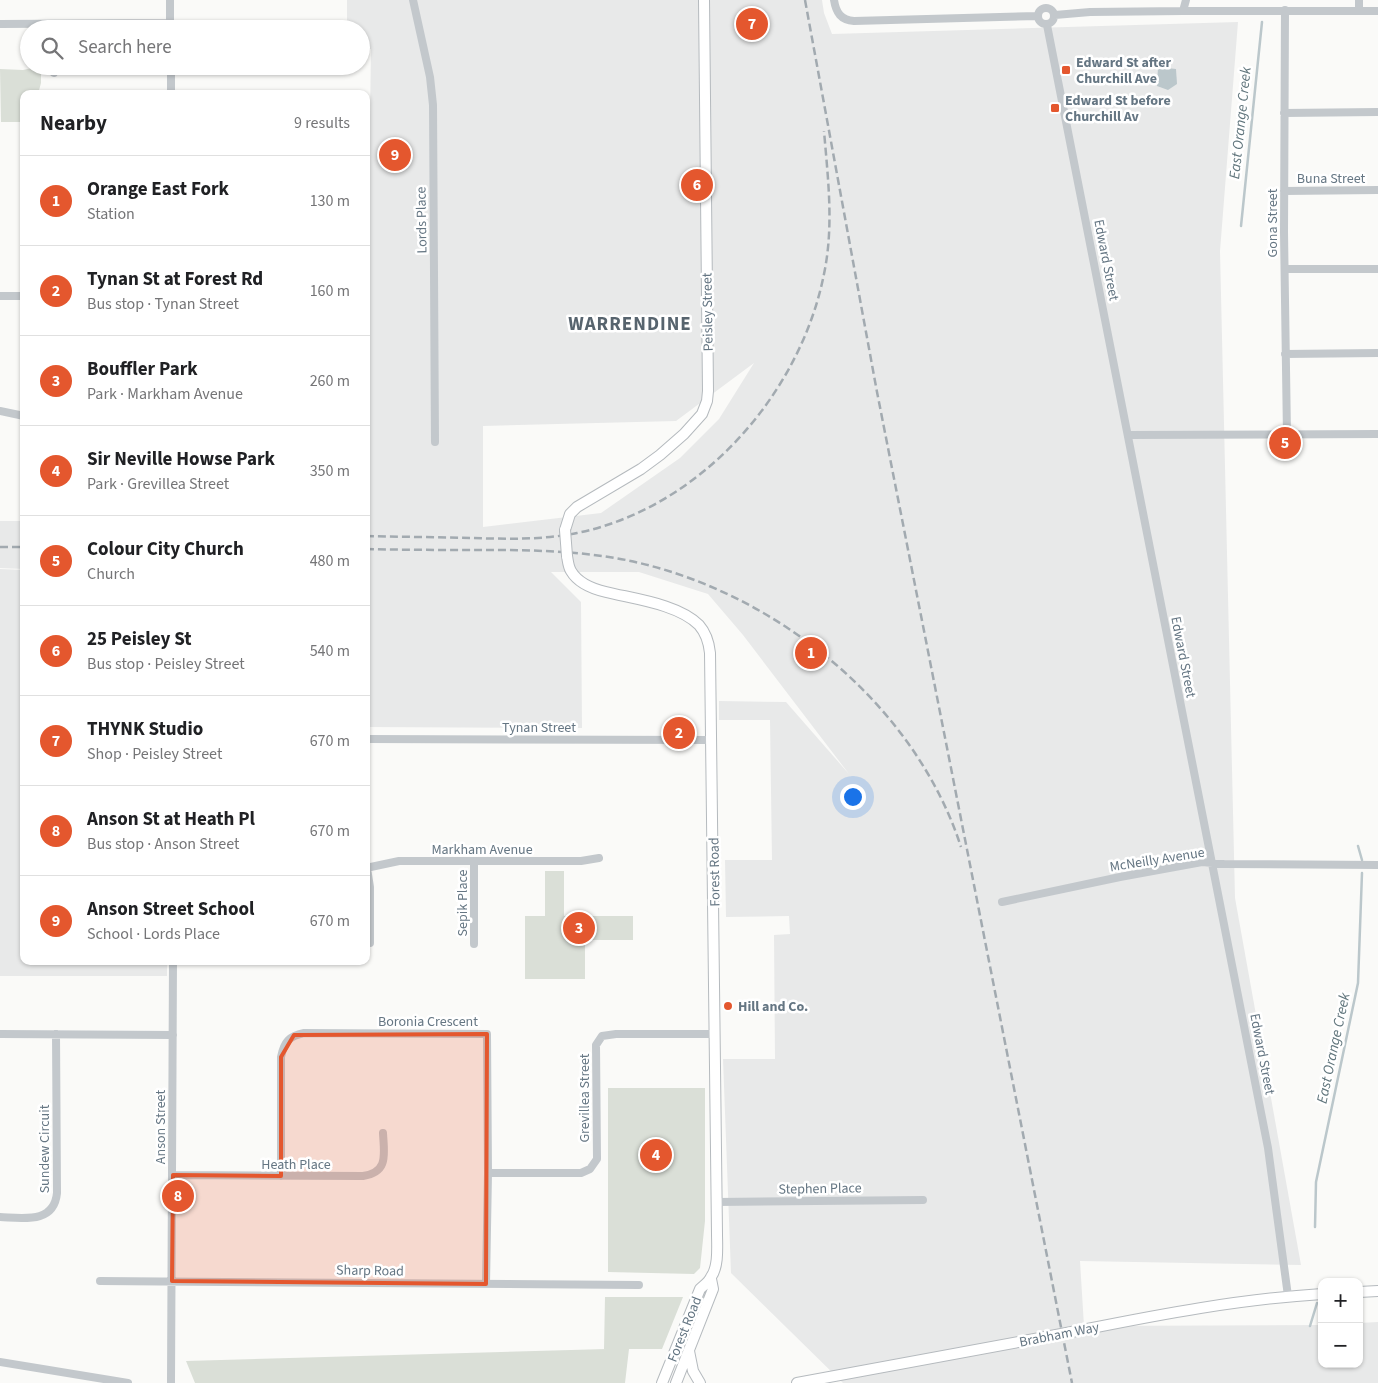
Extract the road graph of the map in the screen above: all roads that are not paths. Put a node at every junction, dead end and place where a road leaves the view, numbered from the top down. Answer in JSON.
{"nodes":[{"id":1,"x":170,"y":0,"type":"edge"},
{"id":2,"x":413,"y":0,"type":"edge"},
{"id":3,"x":704,"y":0,"type":"edge"},
{"id":4,"x":834,"y":0,"type":"edge"},
{"id":5,"x":1186,"y":0,"type":"edge"},
{"id":6,"x":1359,"y":0,"type":"edge"},
{"id":7,"x":1045,"y":4,"type":"edge"},
{"id":8,"x":1285,"y":10,"type":"junction"},
{"id":9,"x":1359,"y":10,"type":"junction"},
{"id":10,"x":1183,"y":11,"type":"junction"},
{"id":11,"x":1378,"y":11,"type":"edge"},
{"id":12,"x":1055,"y":15,"type":"junction"},
{"id":13,"x":1038,"y":16,"type":"junction"},
{"id":14,"x":170,"y":20,"type":"edge"},
{"id":15,"x":0,"y":24,"type":"edge"},
{"id":16,"x":1047,"y":24,"type":"junction"},
{"id":17,"x":20,"y":25,"type":"edge"},
{"id":18,"x":170,"y":75,"type":"edge"},
{"id":19,"x":171,"y":90,"type":"edge"},
{"id":20,"x":1378,"y":112,"type":"edge"},
{"id":21,"x":1284,"y":113,"type":"junction"},
{"id":22,"x":1378,"y":190,"type":"edge"},
{"id":23,"x":1284,"y":191,"type":"junction"},
{"id":24,"x":1285,"y":269,"type":"junction"},
{"id":25,"x":1378,"y":269,"type":"edge"},
{"id":26,"x":0,"y":296,"type":"edge"},
{"id":27,"x":20,"y":296,"type":"edge"},
{"id":28,"x":1378,"y":353,"type":"edge"},
{"id":29,"x":1285,"y":354,"type":"junction"},
{"id":30,"x":0,"y":411,"type":"edge"},
{"id":31,"x":20,"y":415,"type":"edge"},
{"id":32,"x":1378,"y":434,"type":"edge"},
{"id":33,"x":1128,"y":435,"type":"junction"},
{"id":34,"x":1287,"y":436,"type":"junction"},
{"id":35,"x":435,"y":442,"type":"dead end"},
{"id":36,"x":567,"y":556,"type":"joint"},
{"id":37,"x":370,"y":739,"type":"edge"},
{"id":38,"x":712,"y":740,"type":"junction"},
{"id":39,"x":599,"y":858,"type":"dead end"},
{"id":40,"x":474,"y":862,"type":"junction"},
{"id":41,"x":1212,"y":863,"type":"junction"},
{"id":42,"x":1378,"y":865,"type":"edge"},
{"id":43,"x":370,"y":867,"type":"edge"},
{"id":44,"x":370,"y":887,"type":"edge"},
{"id":45,"x":1002,"y":902,"type":"dead end"},
{"id":46,"x":370,"y":943,"type":"dead end"},
{"id":47,"x":474,"y":944,"type":"dead end"},
{"id":48,"x":173,"y":965,"type":"edge"},
{"id":49,"x":0,"y":1034,"type":"edge"},
{"id":50,"x":56,"y":1034,"type":"junction"},
{"id":51,"x":715,"y":1034,"type":"junction"},
{"id":52,"x":173,"y":1035,"type":"junction"},
{"id":53,"x":384,"y":1133,"type":"dead end"},
{"id":54,"x":488,"y":1173,"type":"junction"},
{"id":55,"x":172,"y":1175,"type":"junction"},
{"id":56,"x":281,"y":1176,"type":"junction"},
{"id":57,"x":923,"y":1200,"type":"dead end"},
{"id":58,"x":717,"y":1202,"type":"junction"},
{"id":59,"x":0,"y":1217,"type":"edge"},
{"id":60,"x":711,"y":1278,"type":"junction"},
{"id":61,"x":100,"y":1281,"type":"dead end"},
{"id":62,"x":172,"y":1281,"type":"junction"},
{"id":63,"x":486,"y":1284,"type":"junction"},
{"id":64,"x":639,"y":1285,"type":"dead end"},
{"id":65,"x":1378,"y":1291,"type":"edge"},
{"id":66,"x":1363,"y":1292,"type":"edge"},
{"id":67,"x":1318,"y":1294,"type":"edge"},
{"id":68,"x":1288,"y":1296,"type":"junction"},
{"id":69,"x":689,"y":1350,"type":"junction"},
{"id":70,"x":0,"y":1362,"type":"edge"},
{"id":71,"x":843,"y":1379,"type":"edge"},
{"id":72,"x":128,"y":1383,"type":"edge"},
{"id":73,"x":171,"y":1383,"type":"edge"},
{"id":74,"x":662,"y":1383,"type":"edge"},
{"id":75,"x":676,"y":1383,"type":"edge"},
{"id":76,"x":700,"y":1383,"type":"edge"},
{"id":77,"x":798,"y":1383,"type":"edge"}],
"edges":[{"from":1,"to":14,"type":"street"},
{"from":2,"to":35,"type":"street","name":"Lords Place"},
{"from":3,"to":36,"type":"main road","name":"Peisley Street","bridge":true},
{"from":4,"to":13,"type":"street"},
{"from":5,"to":10,"type":"street"},
{"from":6,"to":9,"type":"street"},
{"from":7,"to":12,"type":"street"},
{"from":7,"to":13,"type":"street"},
{"from":8,"to":9,"type":"street"},
{"from":8,"to":10,"type":"street"},
{"from":8,"to":21,"type":"street","name":"Gona Street"},
{"from":9,"to":11,"type":"street"},
{"from":10,"to":12,"type":"street"},
{"from":12,"to":16,"type":"street"},
{"from":13,"to":16,"type":"street"},
{"from":15,"to":17,"type":"street"},
{"from":16,"to":33,"type":"street","name":"Edward Street"},
{"from":18,"to":19,"type":"street"},
{"from":20,"to":21,"type":"street"},
{"from":21,"to":23,"type":"street","name":"Gona Street"},
{"from":22,"to":23,"type":"street","name":"Buna Street"},
{"from":23,"to":24,"type":"street","name":"Gona Street"},
{"from":24,"to":25,"type":"street"},
{"from":24,"to":29,"type":"street","name":"Gona Street"},
{"from":26,"to":27,"type":"street"},
{"from":28,"to":29,"type":"street"},
{"from":29,"to":34,"type":"street","name":"Gona Street"},
{"from":30,"to":31,"type":"street"},
{"from":32,"to":34,"type":"street"},
{"from":33,"to":34,"type":"street"},
{"from":33,"to":41,"type":"street","name":"Edward Street"},
{"from":36,"to":38,"type":"main road","name":"Forest Road"},
{"from":37,"to":38,"type":"street","name":"Tynan Street"},
{"from":38,"to":51,"type":"main road","name":"Forest Road"},
{"from":39,"to":40,"type":"street","name":"Markham Avenue"},
{"from":40,"to":43,"type":"street","name":"Markham Avenue"},
{"from":40,"to":47,"type":"street","name":"Sepik Place"},
{"from":41,"to":42,"type":"street","name":"McNeilly Avenue"},
{"from":41,"to":45,"type":"street","name":"McNeilly Avenue"},
{"from":41,"to":68,"type":"street","name":"Edward Street"},
{"from":44,"to":46,"type":"street"},
{"from":48,"to":52,"type":"street","name":"Anson Street"},
{"from":49,"to":50,"type":"street"},
{"from":50,"to":52,"type":"street"},
{"from":50,"to":59,"type":"street","name":"Sundew Circuit"},
{"from":51,"to":54,"type":"street","name":"Grevillea Street"},
{"from":51,"to":58,"type":"main road","name":"Forest Road"},
{"from":52,"to":55,"type":"street","name":"Anson Street"},
{"from":53,"to":56,"type":"street","name":"Heath Place"},
{"from":54,"to":56,"type":"street","name":"Boronia Crescent"},
{"from":54,"to":63,"type":"street","name":"Boronia Crescent"},
{"from":55,"to":56,"type":"street","name":"Heath Place"},
{"from":55,"to":62,"type":"street","name":"Anson Street"},
{"from":57,"to":58,"type":"street","name":"Stephen Place"},
{"from":58,"to":60,"type":"main road","name":"Forest Road"},
{"from":60,"to":69,"type":"main road","name":"Forest Road"},
{"from":60,"to":74,"type":"main road","name":"Forest Road"},
{"from":61,"to":62,"type":"street","name":"Sharp Road"},
{"from":62,"to":63,"type":"street","name":"Sharp Road"},
{"from":62,"to":73,"type":"street","name":"Anson Street"},
{"from":63,"to":64,"type":"street","name":"Sharp Road"},
{"from":65,"to":66,"type":"main road"},
{"from":67,"to":68,"type":"main road","name":"Brabham Way"},
{"from":68,"to":71,"type":"main road","name":"Brabham Way","bridge":true},
{"from":69,"to":75,"type":"main road","name":"Forest Road"},
{"from":69,"to":76,"type":"main road"},
{"from":70,"to":72,"type":"street"},
{"from":71,"to":77,"type":"main road","name":"Brabham Way"}]}
